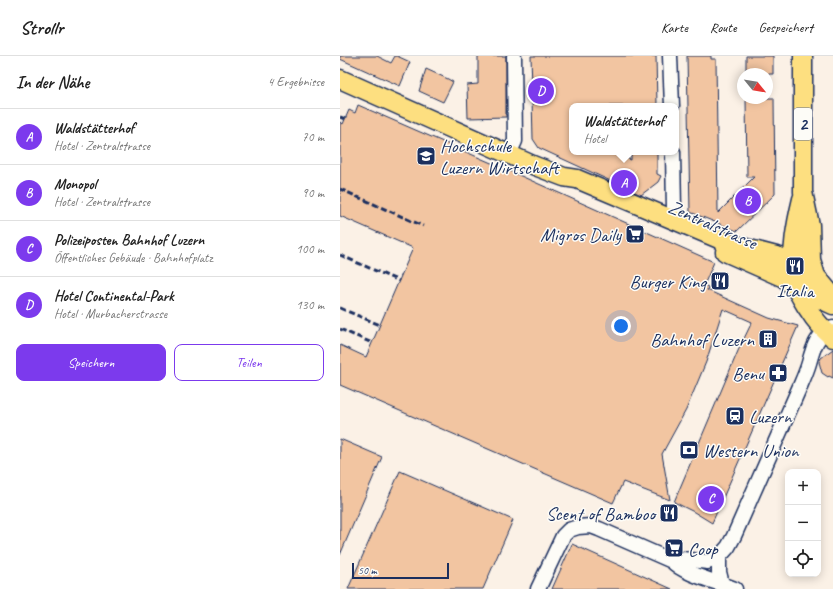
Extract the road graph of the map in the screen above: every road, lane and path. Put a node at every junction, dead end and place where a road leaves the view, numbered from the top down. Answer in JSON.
{"nodes":[{"id":1,"x":514,"y":56,"type":"edge"},
{"id":2,"x":670,"y":56,"type":"edge"},
{"id":3,"x":803,"y":56,"type":"edge"},
{"id":4,"x":340,"y":79,"type":"edge"},
{"id":5,"x":672,"y":103,"type":"edge"},
{"id":6,"x":509,"y":154,"type":"junction"},
{"id":7,"x":673,"y":155,"type":"edge"},
{"id":8,"x":564,"y":177,"type":"junction"},
{"id":9,"x":804,"y":192,"type":"junction"},
{"id":10,"x":672,"y":220,"type":"junction"},
{"id":11,"x":794,"y":268,"type":"junction"},
{"id":12,"x":798,"y":289,"type":"junction"},
{"id":13,"x":833,"y":297,"type":"edge"},
{"id":14,"x":833,"y":305,"type":"edge"},
{"id":15,"x":831,"y":332,"type":"edge"},
{"id":16,"x":719,"y":558,"type":"junction"},
{"id":17,"x":672,"y":561,"type":"junction"},
{"id":18,"x":729,"y":586,"type":"edge"},
{"id":19,"x":538,"y":589,"type":"edge"}],
"edges":[{"from":1,"to":6,"type":"street"},
{"from":2,"to":5,"type":"street"},
{"from":3,"to":9,"type":"main road","number":"2"},
{"from":4,"to":6,"type":"main road","name":"Zentralstrasse"},
{"from":6,"to":8,"type":"main road","name":"Zentralstrasse"},
{"from":7,"to":10,"type":"street"},
{"from":8,"to":10,"type":"main road","name":"Zentralstrasse"},
{"from":8,"to":12,"type":"main road","name":"Zentralstrasse"},
{"from":9,"to":11,"type":"main road","number":"2"},
{"from":9,"to":13,"type":"main road","number":"2"},
{"from":10,"to":11,"type":"main road","name":"Zentralstrasse"},
{"from":11,"to":12,"type":"main road","number":"2"},
{"from":11,"to":14,"type":"main road","name":"Zentralstrasse"},
{"from":12,"to":15,"type":"main road","name":"Zentralstrasse","number":"2"},
{"from":15,"to":16,"type":"street"},
{"from":16,"to":17,"type":"street"},
{"from":16,"to":18,"type":"street"},
{"from":17,"to":18,"type":"street"},
{"from":17,"to":19,"type":"street"}]}
